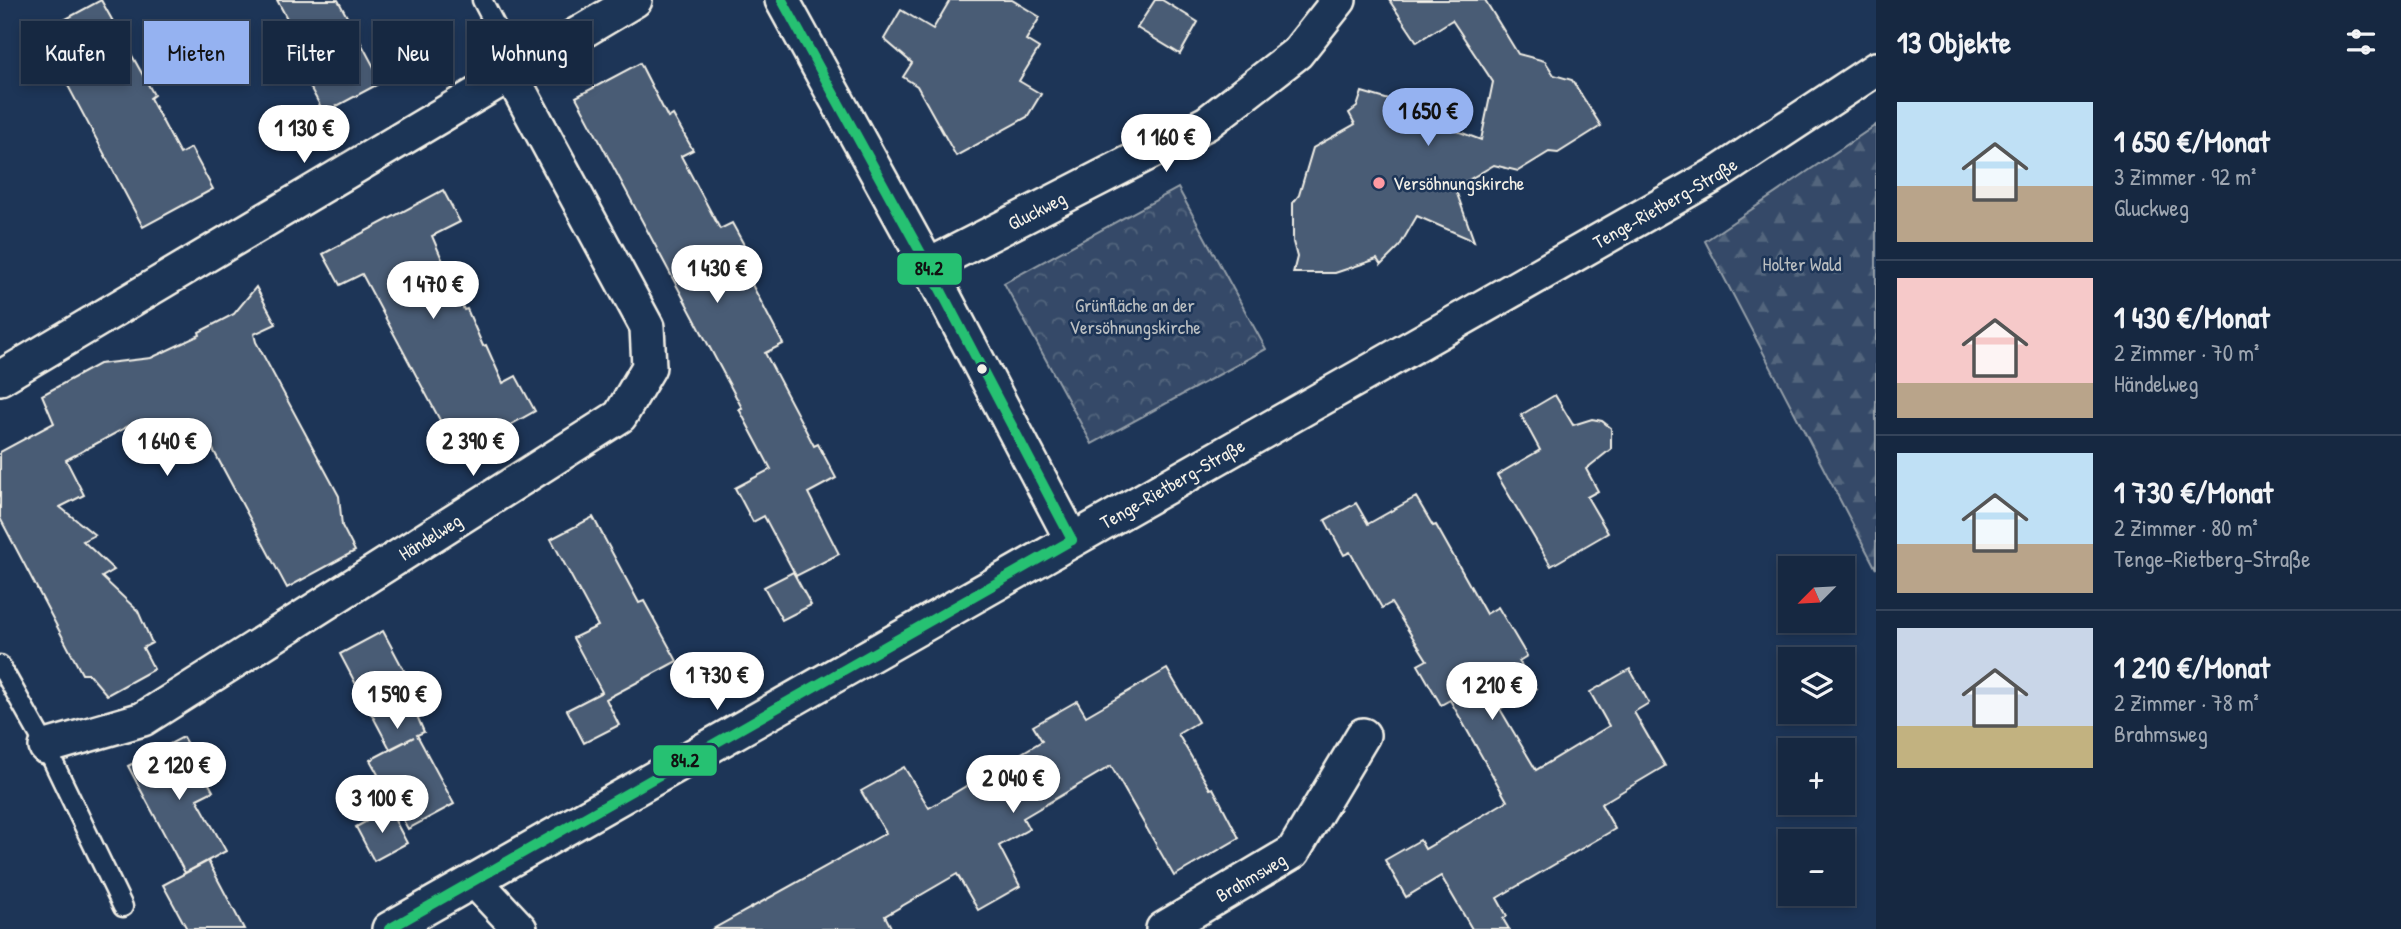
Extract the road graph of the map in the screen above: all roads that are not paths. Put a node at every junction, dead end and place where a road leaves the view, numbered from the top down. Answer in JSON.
{"nodes":[{"id":1,"x":482,"y":0,"type":"edge"},
{"id":2,"x":635,"y":0,"type":"edge"},
{"id":3,"x":782,"y":0,"type":"edge"},
{"id":4,"x":1339,"y":0,"type":"edge"},
{"id":5,"x":491,"y":21,"type":"edge"},
{"id":6,"x":592,"y":25,"type":"edge"},
{"id":7,"x":1876,"y":69,"type":"edge"},
{"id":8,"x":492,"y":84,"type":"edge"},
{"id":9,"x":521,"y":84,"type":"edge"},
{"id":10,"x":928,"y":266,"type":"junction"},
{"id":11,"x":0,"y":378,"type":"edge"},
{"id":12,"x":1072,"y":540,"type":"junction"},
{"id":13,"x":0,"y":665,"type":"edge"},
{"id":14,"x":1363,"y":736,"type":"dead end"},
{"id":15,"x":46,"y":747,"type":"junction"},
{"id":16,"x":475,"y":881,"type":"junction"},
{"id":17,"x":123,"y":907,"type":"dead end"},
{"id":18,"x":389,"y":929,"type":"edge"},
{"id":19,"x":520,"y":929,"type":"edge"},
{"id":20,"x":1163,"y":929,"type":"edge"}],
"edges":[{"from":1,"to":5,"type":"lane"},
{"from":2,"to":6,"type":"street"},
{"from":3,"to":10,"type":"street"},
{"from":4,"to":10,"type":"street","name":"Gluckweg"},
{"from":7,"to":12,"type":"street","name":"Tenge-Rietberg-Straße"},
{"from":8,"to":11,"type":"street"},
{"from":9,"to":15,"type":"street","name":"Händelweg"},
{"from":10,"to":12,"type":"street"},
{"from":12,"to":16,"type":"street","name":"Tenge-Rietberg-Straße"},
{"from":13,"to":15,"type":"lane"},
{"from":14,"to":20,"type":"street","name":"Brahmsweg"},
{"from":15,"to":17,"type":"lane"},
{"from":16,"to":18,"type":"street","name":"Tenge-Rietberg-Straße"},
{"from":16,"to":19,"type":"street"}]}
